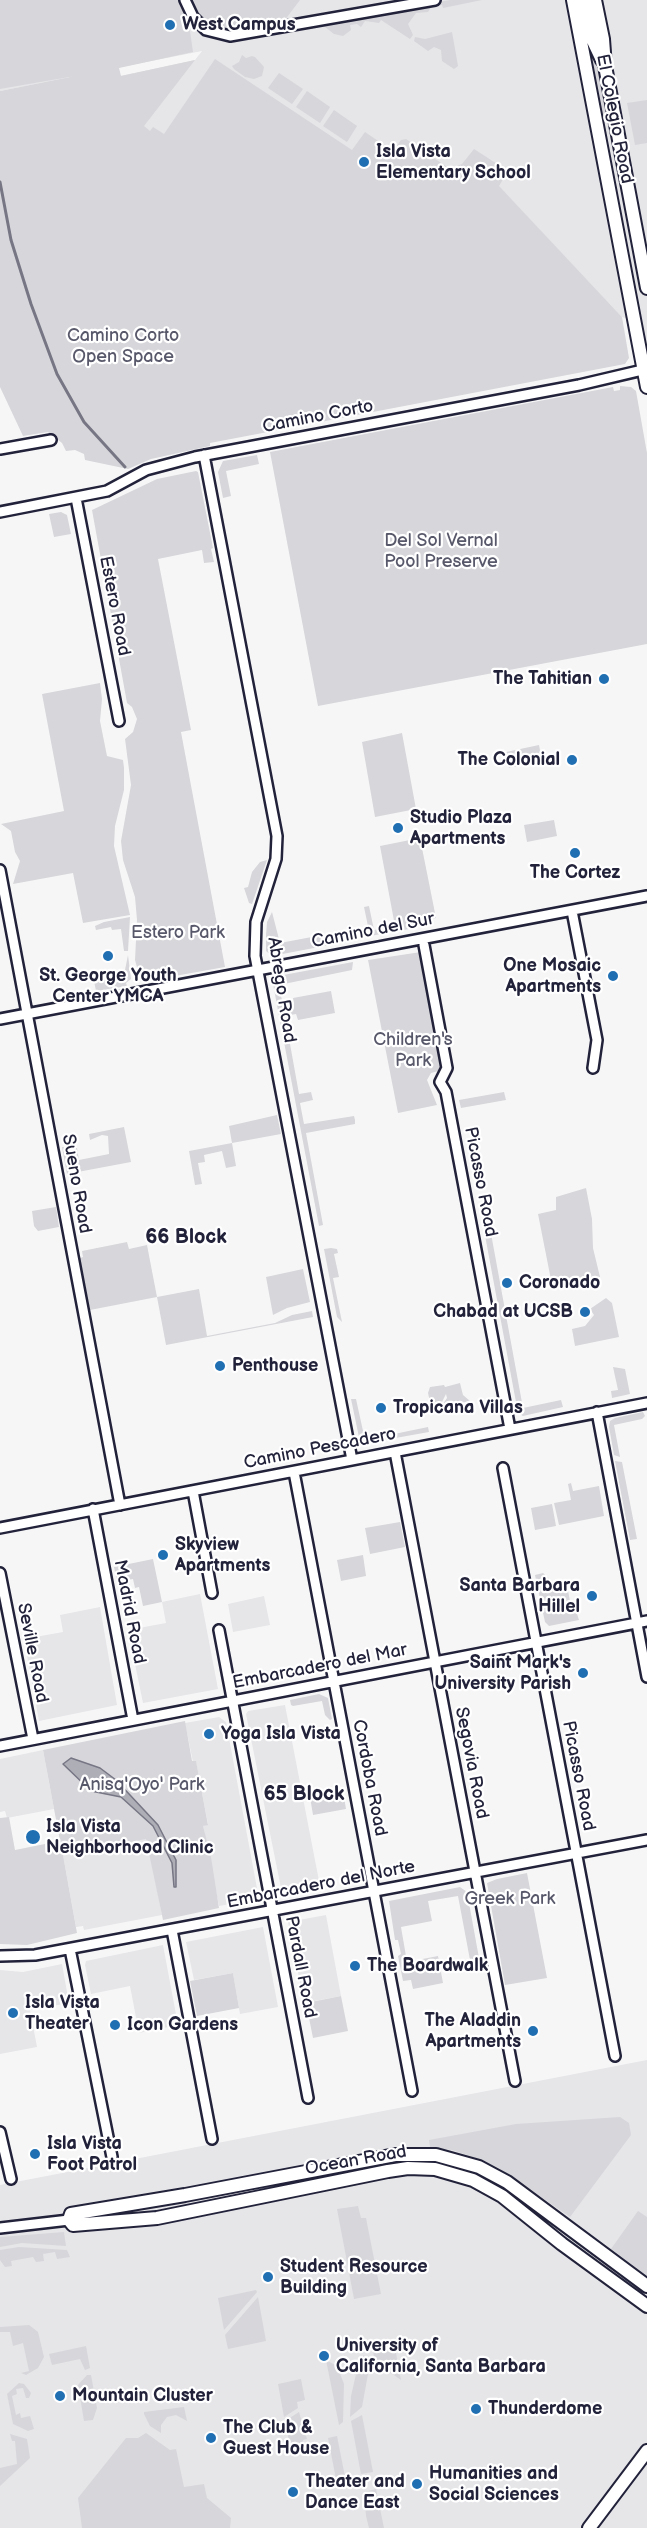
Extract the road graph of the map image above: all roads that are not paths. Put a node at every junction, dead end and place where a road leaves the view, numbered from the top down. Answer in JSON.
{"nodes":[{"id":1,"x":185,"y":0,"type":"edge"},
{"id":2,"x":435,"y":0,"type":"edge"},
{"id":3,"x":573,"y":0,"type":"edge"},
{"id":4,"x":585,"y":0,"type":"edge"},
{"id":5,"x":595,"y":0,"type":"edge"},
{"id":6,"x":604,"y":66,"type":"junction"},
{"id":7,"x":647,"y":288,"type":"edge"},
{"id":8,"x":645,"y":370,"type":"edge"},
{"id":9,"x":647,"y":387,"type":"edge"},
{"id":10,"x":51,"y":440,"type":"dead end"},
{"id":11,"x":0,"y":449,"type":"edge"},
{"id":12,"x":204,"y":455,"type":"junction"},
{"id":13,"x":76,"y":498,"type":"junction"},
{"id":14,"x":0,"y":512,"type":"edge"},
{"id":15,"x":119,"y":720,"type":"dead end"},
{"id":16,"x":0,"y":870,"type":"edge"},
{"id":17,"x":647,"y":896,"type":"edge"},
{"id":18,"x":572,"y":911,"type":"junction"},
{"id":19,"x":424,"y":945,"type":"dead end"},
{"id":20,"x":258,"y":970,"type":"junction"},
{"id":21,"x":27,"y":1014,"type":"junction"},
{"id":22,"x":0,"y":1019,"type":"edge"},
{"id":23,"x":592,"y":1068,"type":"dead end"},
{"id":24,"x":647,"y":1402,"type":"edge"},
{"id":25,"x":597,"y":1412,"type":"junction"},
{"id":26,"x":510,"y":1429,"type":"junction"},
{"id":27,"x":395,"y":1452,"type":"junction"},
{"id":28,"x":352,"y":1460,"type":"junction"},
{"id":29,"x":502,"y":1468,"type":"dead end"},
{"id":30,"x":294,"y":1472,"type":"junction"},
{"id":31,"x":193,"y":1491,"type":"junction"},
{"id":32,"x":120,"y":1504,"type":"junction"},
{"id":33,"x":93,"y":1509,"type":"junction"},
{"id":34,"x":0,"y":1527,"type":"edge"},
{"id":35,"x":0,"y":1573,"type":"edge"},
{"id":36,"x":212,"y":1593,"type":"dead end"},
{"id":37,"x":642,"y":1622,"type":"edge"},
{"id":38,"x":219,"y":1630,"type":"dead end"},
{"id":39,"x":535,"y":1643,"type":"junction"},
{"id":40,"x":435,"y":1662,"type":"junction"},
{"id":41,"x":647,"y":1677,"type":"edge"},
{"id":42,"x":334,"y":1681,"type":"junction"},
{"id":43,"x":232,"y":1701,"type":"junction"},
{"id":44,"x":133,"y":1720,"type":"junction"},
{"id":45,"x":33,"y":1739,"type":"junction"},
{"id":46,"x":0,"y":1746,"type":"edge"},
{"id":47,"x":647,"y":1840,"type":"edge"},
{"id":48,"x":576,"y":1852,"type":"junction"},
{"id":49,"x":475,"y":1873,"type":"junction"},
{"id":50,"x":374,"y":1891,"type":"junction"},
{"id":51,"x":272,"y":1910,"type":"junction"},
{"id":52,"x":172,"y":1930,"type":"junction"},
{"id":53,"x":70,"y":1948,"type":"junction"},
{"id":54,"x":0,"y":1956,"type":"edge"},
{"id":55,"x":615,"y":2055,"type":"dead end"},
{"id":56,"x":515,"y":2081,"type":"dead end"},
{"id":57,"x":412,"y":2091,"type":"dead end"},
{"id":58,"x":308,"y":2098,"type":"dead end"},
{"id":59,"x":0,"y":2132,"type":"edge"},
{"id":60,"x":212,"y":2139,"type":"dead end"},
{"id":61,"x":112,"y":2157,"type":"dead end"},
{"id":62,"x":11,"y":2179,"type":"dead end"},
{"id":63,"x":69,"y":2220,"type":"junction"},
{"id":64,"x":0,"y":2228,"type":"edge"},
{"id":65,"x":647,"y":2286,"type":"edge"},
{"id":66,"x":647,"y":2306,"type":"edge"},
{"id":67,"x":647,"y":2451,"type":"edge"},
{"id":68,"x":590,"y":2528,"type":"edge"}],
"edges":[{"from":1,"to":2,"type":"street"},
{"from":3,"to":8,"type":"street","name":"El Colegio Road"},
{"from":4,"to":6,"type":"street","name":"El Colegio Road"},
{"from":5,"to":6,"type":"street","name":"El Colegio Road"},
{"from":6,"to":7,"type":"street","name":"El Colegio Road"},
{"from":8,"to":9,"type":"street","name":"El Colegio Road"},
{"from":8,"to":12,"type":"street","name":"Camino Corto"},
{"from":10,"to":11,"type":"street"},
{"from":12,"to":13,"type":"street","name":"Camino Corto"},
{"from":12,"to":20,"type":"street","name":"Abrego Road"},
{"from":13,"to":14,"type":"street","name":"Camino Corto"},
{"from":13,"to":15,"type":"street","name":"Estero Road"},
{"from":16,"to":21,"type":"street","name":"Sueno Road"},
{"from":17,"to":18,"type":"street","name":"Camino del Sur"},
{"from":18,"to":20,"type":"street","name":"Camino del Sur"},
{"from":18,"to":23,"type":"street"},
{"from":19,"to":26,"type":"street","name":"Picasso Road"},
{"from":20,"to":21,"type":"street","name":"Camino del Sur"},
{"from":20,"to":28,"type":"street","name":"Abrego Road"},
{"from":21,"to":22,"type":"street","name":"Camino del Sur"},
{"from":21,"to":32,"type":"street","name":"Sueno Road"},
{"from":24,"to":25,"type":"street","name":"Camino Pescadero"},
{"from":25,"to":26,"type":"street","name":"Camino Pescadero"},
{"from":25,"to":37,"type":"street"},
{"from":26,"to":27,"type":"street","name":"Camino Pescadero"},
{"from":27,"to":28,"type":"street","name":"Camino Pescadero"},
{"from":27,"to":40,"type":"street","name":"Segovia Road"},
{"from":28,"to":30,"type":"street","name":"Camino Pescadero"},
{"from":29,"to":39,"type":"street","name":"Picasso Road"},
{"from":30,"to":31,"type":"street","name":"Camino Pescadero"},
{"from":30,"to":42,"type":"street","name":"Cordoba Road"},
{"from":31,"to":32,"type":"street","name":"Camino Pescadero"},
{"from":31,"to":36,"type":"street"},
{"from":32,"to":33,"type":"street","name":"Camino Pescadero"},
{"from":33,"to":34,"type":"street","name":"Camino Pescadero"},
{"from":33,"to":44,"type":"street","name":"Madrid Road"},
{"from":35,"to":45,"type":"street","name":"Seville Road"},
{"from":37,"to":39,"type":"street","name":"Embarcadero del Mar"},
{"from":37,"to":41,"type":"street"},
{"from":38,"to":43,"type":"street","name":"Pardall Road"},
{"from":39,"to":40,"type":"street","name":"Embarcadero del Mar"},
{"from":39,"to":48,"type":"street","name":"Picasso Road"},
{"from":40,"to":42,"type":"street","name":"Embarcadero del Mar"},
{"from":40,"to":49,"type":"street","name":"Segovia Road"},
{"from":42,"to":43,"type":"street","name":"Embarcadero del Mar"},
{"from":42,"to":50,"type":"street","name":"Cordoba Road"},
{"from":43,"to":44,"type":"street","name":"Embarcadero del Mar"},
{"from":43,"to":51,"type":"street","name":"Pardall Road"},
{"from":44,"to":45,"type":"street","name":"Embarcadero del Mar"},
{"from":45,"to":46,"type":"street","name":"Embarcadero del Mar"},
{"from":47,"to":48,"type":"street","name":"Embarcadero del Norte"},
{"from":48,"to":49,"type":"street","name":"Embarcadero del Norte"},
{"from":48,"to":55,"type":"street","name":"Picasso Road"},
{"from":49,"to":50,"type":"street","name":"Embarcadero del Norte"},
{"from":49,"to":56,"type":"street","name":"Segovia Road"},
{"from":50,"to":51,"type":"street","name":"Embarcadero del Norte"},
{"from":50,"to":57,"type":"street","name":"Cordoba Road"},
{"from":51,"to":52,"type":"street","name":"Embarcadero del Norte"},
{"from":51,"to":58,"type":"street","name":"Pardall Road"},
{"from":52,"to":53,"type":"street","name":"Embarcadero del Norte"},
{"from":52,"to":60,"type":"street"},
{"from":53,"to":54,"type":"street","name":"Embarcadero del Norte"},
{"from":53,"to":61,"type":"street"},
{"from":59,"to":62,"type":"street"},
{"from":63,"to":64,"type":"street","name":"Ocean Road"},
{"from":63,"to":65,"type":"street","name":"Ocean Road"},
{"from":63,"to":66,"type":"street","name":"Ocean Road"},
{"from":67,"to":68,"type":"street"}]}
